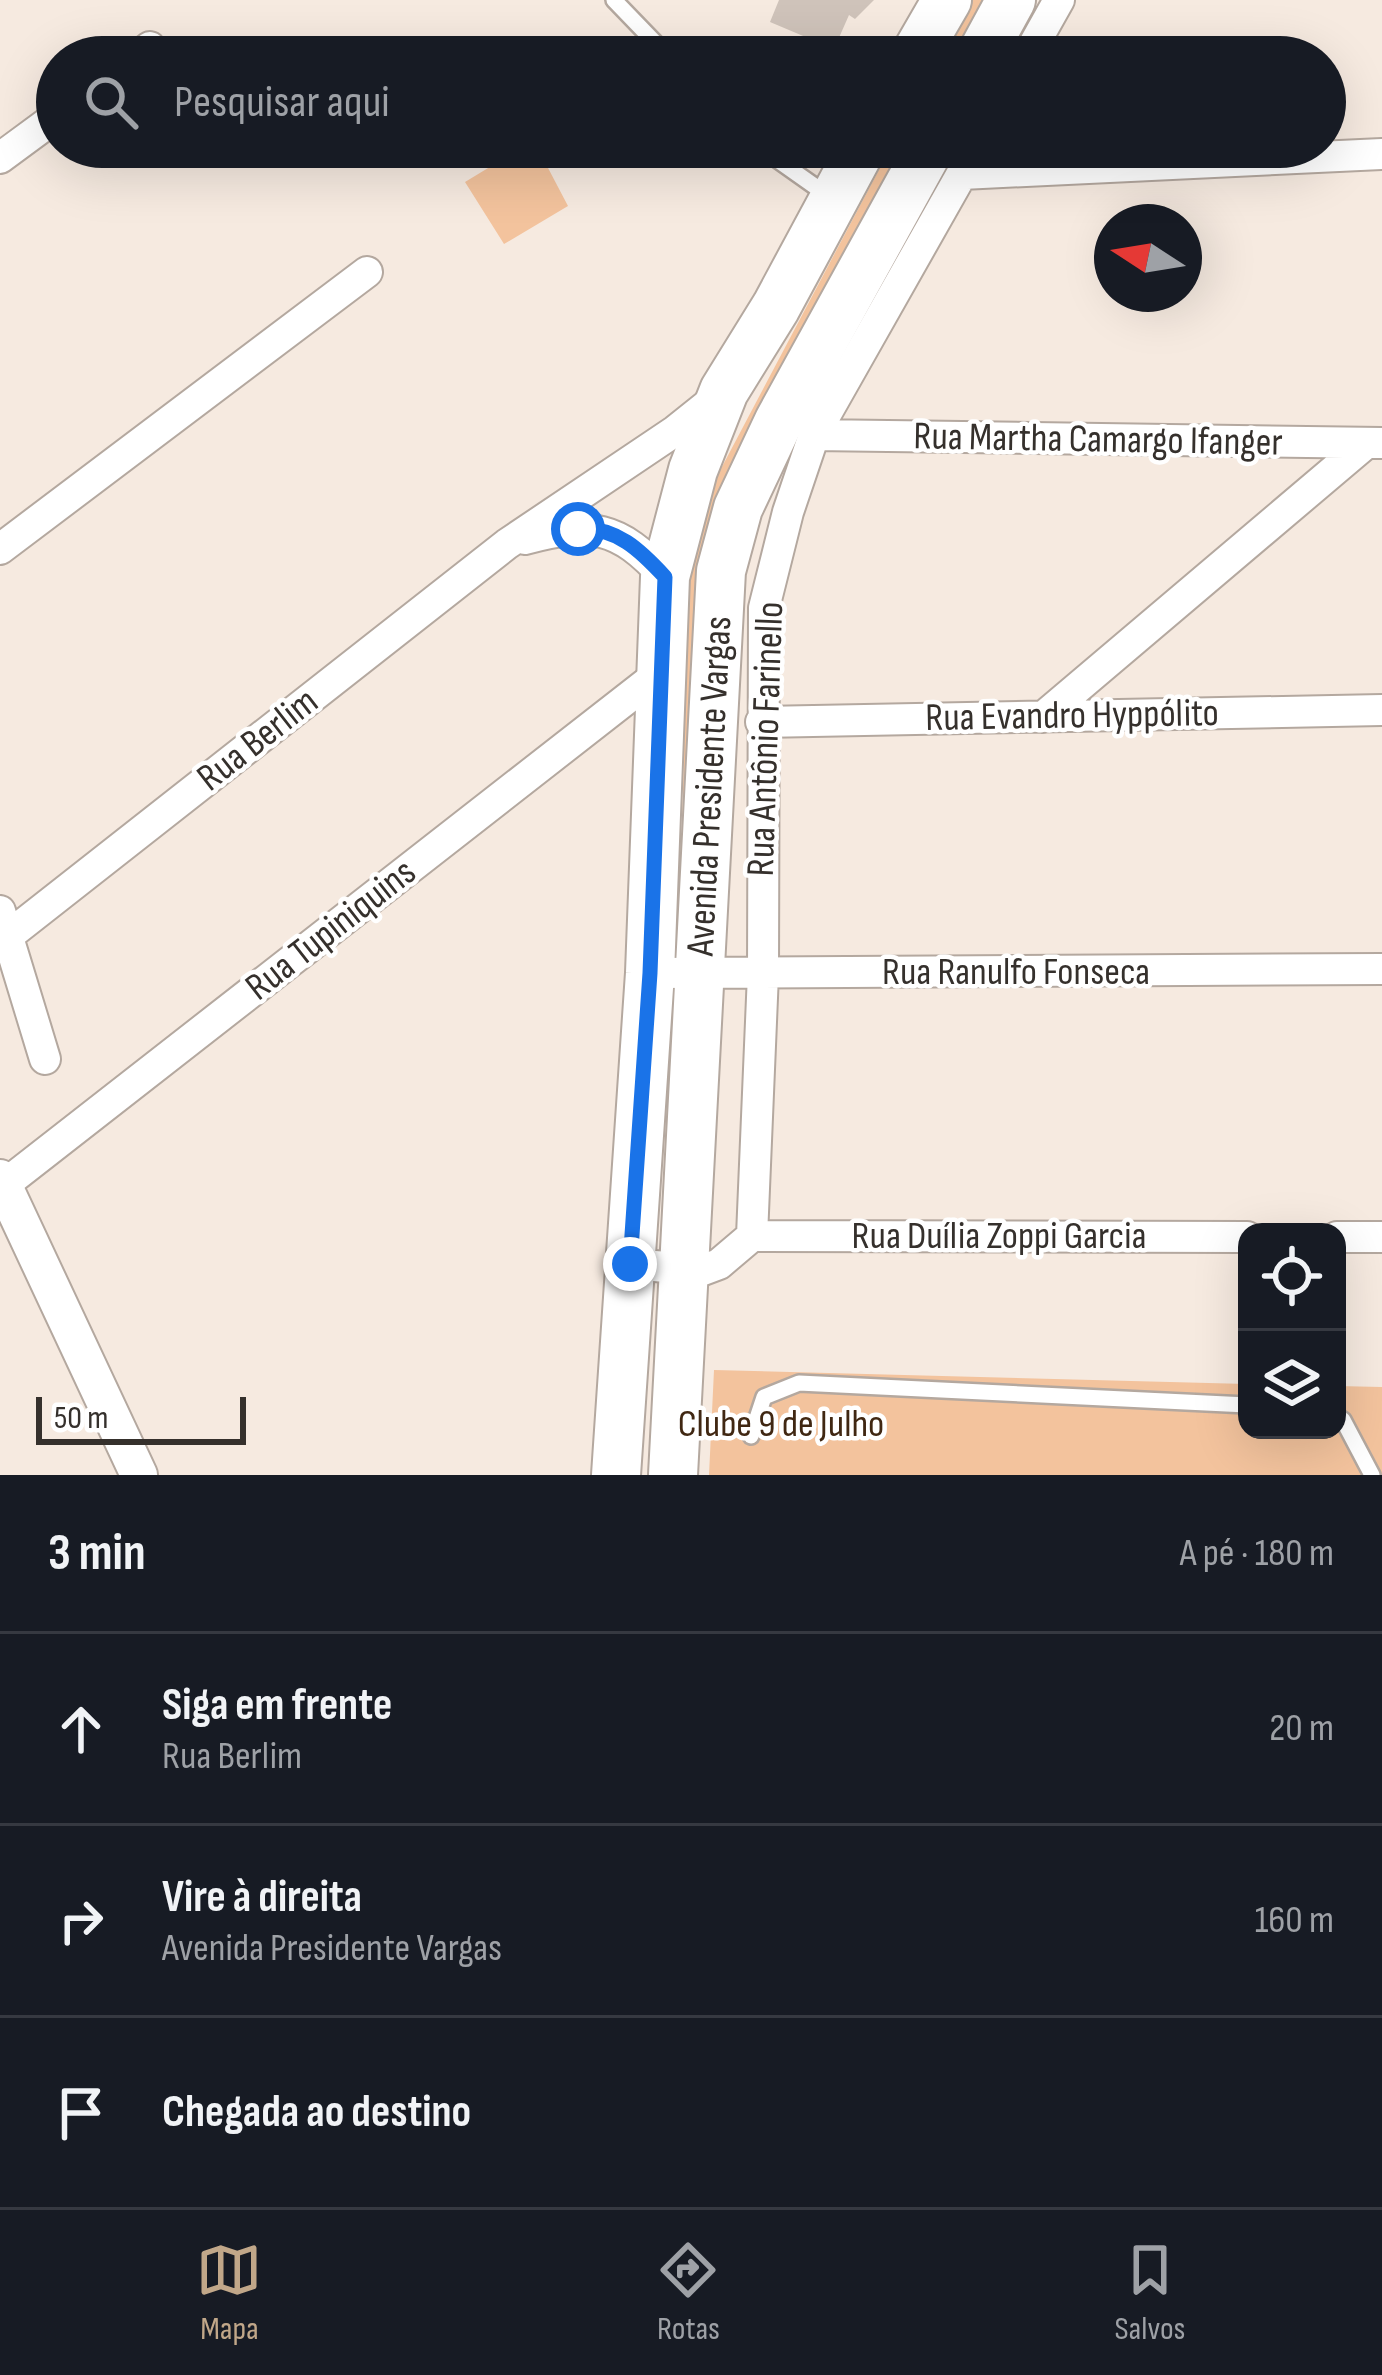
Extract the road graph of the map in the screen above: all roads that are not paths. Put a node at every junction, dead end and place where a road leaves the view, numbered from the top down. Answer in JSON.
{"nodes":[{"id":1,"x":614,"y":0,"type":"edge"},
{"id":2,"x":947,"y":0,"type":"edge"},
{"id":3,"x":1011,"y":0,"type":"edge"},
{"id":4,"x":1060,"y":0,"type":"edge"},
{"id":5,"x":649,"y":36,"type":"edge"},
{"id":6,"x":926,"y":36,"type":"edge"},
{"id":7,"x":991,"y":36,"type":"edge"},
{"id":8,"x":1040,"y":36,"type":"edge"},
{"id":9,"x":36,"y":131,"type":"edge"},
{"id":10,"x":1346,"y":154,"type":"edge"},
{"id":11,"x":1382,"y":154,"type":"edge"},
{"id":12,"x":0,"y":158,"type":"edge"},
{"id":13,"x":788,"y":168,"type":"edge"},
{"id":14,"x":850,"y":168,"type":"edge"},
{"id":15,"x":948,"y":168,"type":"edge"},
{"id":16,"x":950,"y":168,"type":"edge"},
{"id":17,"x":832,"y":199,"type":"junction"},
{"id":18,"x":367,"y":272,"type":"dead end"},
{"id":19,"x":724,"y":391,"type":"junction"},
{"id":20,"x":814,"y":435,"type":"junction"},
{"id":21,"x":1373,"y":444,"type":"edge"},
{"id":22,"x":507,"y":544,"type":"junction"},
{"id":23,"x":0,"y":549,"type":"edge"},
{"id":24,"x":665,"y":577,"type":"junction"},
{"id":25,"x":661,"y":672,"type":"junction"},
{"id":26,"x":1382,"y":710,"type":"edge"},
{"id":27,"x":1043,"y":717,"type":"junction"},
{"id":28,"x":761,"y":722,"type":"junction"},
{"id":29,"x":4,"y":923,"type":"edge"},
{"id":30,"x":1382,"y":969,"type":"edge"},
{"id":31,"x":650,"y":973,"type":"junction"},
{"id":32,"x":700,"y":973,"type":"junction"},
{"id":33,"x":763,"y":974,"type":"junction"},
{"id":34,"x":45,"y":1060,"type":"dead end"},
{"id":35,"x":1,"y":1184,"type":"edge"},
{"id":36,"x":752,"y":1236,"type":"junction"},
{"id":37,"x":1238,"y":1237,"type":"edge"},
{"id":38,"x":1346,"y":1237,"type":"edge"},
{"id":39,"x":1382,"y":1237,"type":"edge"},
{"id":40,"x":630,"y":1264,"type":"junction"},
{"id":41,"x":684,"y":1268,"type":"junction"},
{"id":42,"x":1238,"y":1405,"type":"edge"},
{"id":43,"x":1346,"y":1426,"type":"edge"},
{"id":44,"x":751,"y":1436,"type":"dead end"},
{"id":45,"x":139,"y":1475,"type":"edge"},
{"id":46,"x":616,"y":1475,"type":"edge"},
{"id":47,"x":673,"y":1475,"type":"edge"},
{"id":48,"x":1372,"y":1475,"type":"edge"}],
"edges":[{"from":1,"to":5,"type":"lane"},
{"from":2,"to":6,"type":"main road"},
{"from":3,"to":7,"type":"main road"},
{"from":4,"to":8,"type":"street"},
{"from":9,"to":12,"type":"street"},
{"from":10,"to":11,"type":"street"},
{"from":13,"to":17,"type":"lane"},
{"from":14,"to":17,"type":"main road","name":"Avenida Presidente Vargas"},
{"from":15,"to":32,"type":"main road","name":"Avenida Presidente Vargas"},
{"from":16,"to":20,"type":"street","name":"Rua Antônio Farinello"},
{"from":17,"to":19,"type":"main road","name":"Avenida Presidente Vargas"},
{"from":18,"to":23,"type":"street"},
{"from":19,"to":22,"type":"street","name":"Rua Berlim"},
{"from":19,"to":24,"type":"main road","name":"Avenida Presidente Vargas"},
{"from":20,"to":21,"type":"street","name":"Rua Martha Camargo Ifanger"},
{"from":20,"to":28,"type":"street","name":"Rua Antônio Farinello"},
{"from":21,"to":27,"type":"street"},
{"from":22,"to":24,"type":"street","name":"Rua Berlim"},
{"from":22,"to":29,"type":"street","name":"Rua Berlim"},
{"from":24,"to":25,"type":"main road","name":"Avenida Presidente Vargas"},
{"from":25,"to":31,"type":"main road","name":"Avenida Presidente Vargas"},
{"from":25,"to":35,"type":"street","name":"Rua Tupiniquins"},
{"from":26,"to":27,"type":"street","name":"Rua Evandro Hyppólito"},
{"from":27,"to":28,"type":"street","name":"Rua Evandro Hyppólito"},
{"from":28,"to":33,"type":"street","name":"Rua Antônio Farinello"},
{"from":29,"to":34,"type":"street"},
{"from":30,"to":33,"type":"street","name":"Rua Ranulfo Fonseca"},
{"from":31,"to":32,"type":"street","name":"Rua Ranulfo Fonseca"},
{"from":31,"to":40,"type":"main road","name":"Avenida Presidente Vargas"},
{"from":32,"to":33,"type":"street","name":"Rua Ranulfo Fonseca"},
{"from":32,"to":41,"type":"main road","name":"Avenida Presidente Vargas"},
{"from":33,"to":36,"type":"street","name":"Rua Antônio Farinello"},
{"from":35,"to":45,"type":"street"},
{"from":36,"to":37,"type":"street","name":"Rua Duília Zoppi Garcia"},
{"from":36,"to":41,"type":"street"},
{"from":38,"to":39,"type":"street"},
{"from":40,"to":41,"type":"street"},
{"from":40,"to":46,"type":"main road","name":"Avenida Presidente Vargas"},
{"from":41,"to":47,"type":"main road","name":"Avenida Presidente Vargas"},
{"from":42,"to":44,"type":"lane"},
{"from":43,"to":48,"type":"lane"}]}
